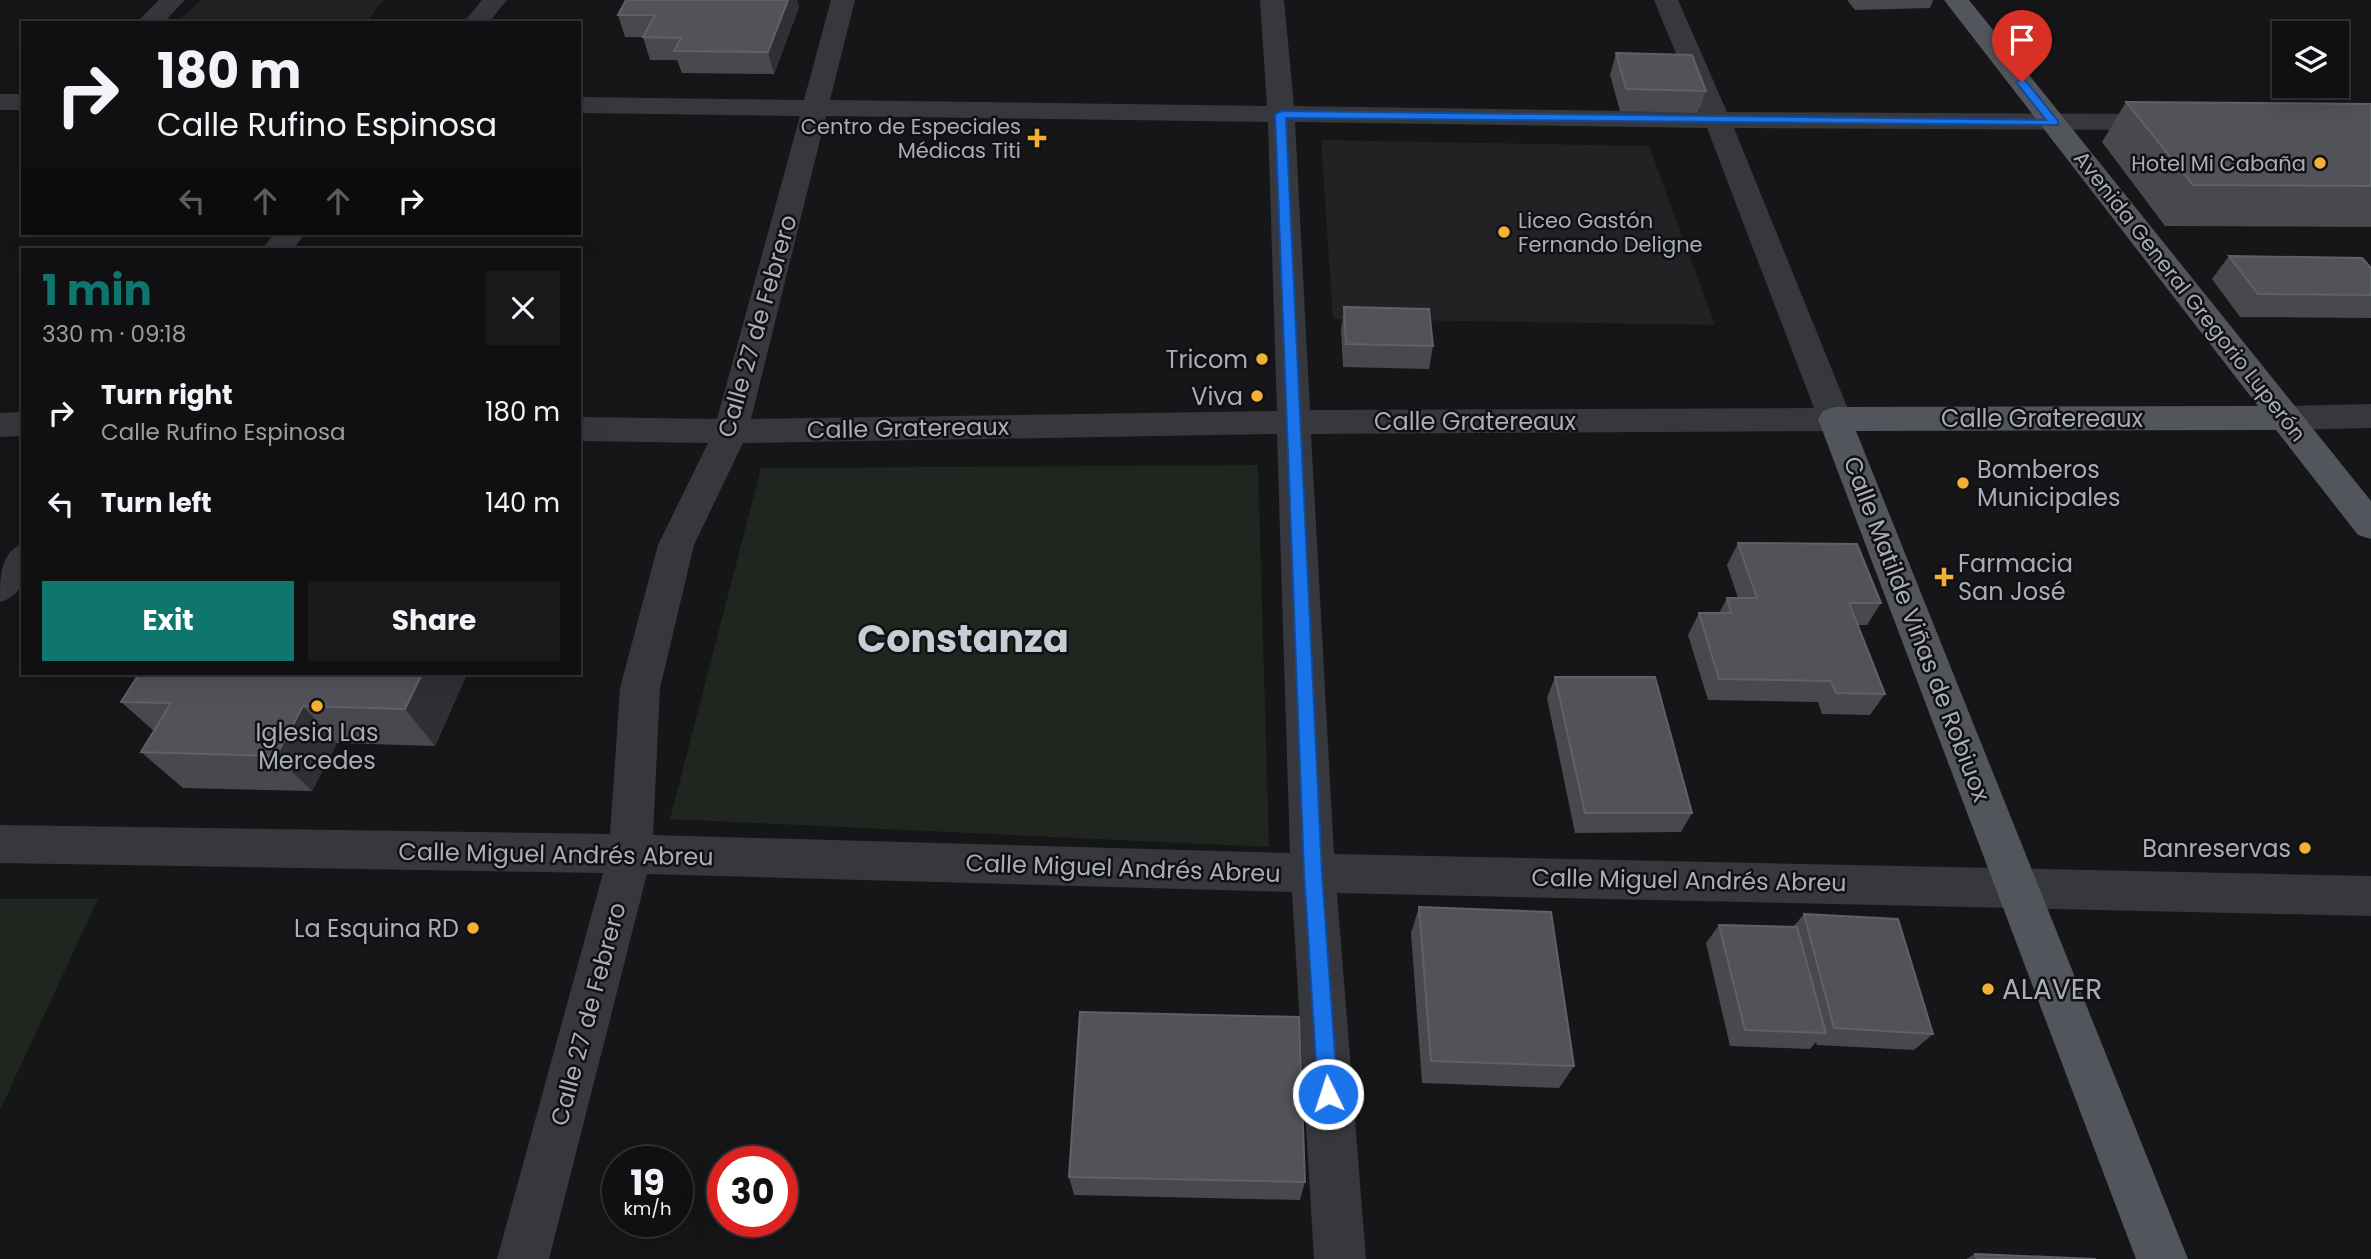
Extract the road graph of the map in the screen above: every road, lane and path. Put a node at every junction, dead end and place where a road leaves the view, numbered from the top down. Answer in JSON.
{"nodes":[{"id":1,"x":173,"y":0,"type":"edge"},
{"id":2,"x":495,"y":0,"type":"edge"},
{"id":3,"x":843,"y":0,"type":"edge"},
{"id":4,"x":1272,"y":0,"type":"edge"},
{"id":5,"x":1666,"y":0,"type":"edge"},
{"id":6,"x":1956,"y":0,"type":"edge"},
{"id":7,"x":150,"y":21,"type":"edge"},
{"id":8,"x":477,"y":21,"type":"edge"},
{"id":9,"x":0,"y":102,"type":"edge"},
{"id":10,"x":21,"y":102,"type":"edge"},
{"id":11,"x":581,"y":105,"type":"edge"},
{"id":12,"x":817,"y":108,"type":"junction"},
{"id":13,"x":1281,"y":114,"type":"junction"},
{"id":14,"x":1717,"y":120,"type":"junction"},
{"id":15,"x":2192,"y":122,"type":"edge"},
{"id":16,"x":2054,"y":123,"type":"junction"},
{"id":17,"x":2371,"y":416,"type":"edge"},
{"id":18,"x":2286,"y":418,"type":"junction"},
{"id":19,"x":1835,"y":419,"type":"junction"},
{"id":20,"x":1293,"y":422,"type":"junction"},
{"id":21,"x":21,"y":424,"type":"edge"},
{"id":22,"x":0,"y":425,"type":"edge"},
{"id":23,"x":581,"y":429,"type":"edge"},
{"id":24,"x":730,"y":431,"type":"junction"},
{"id":25,"x":2371,"y":526,"type":"edge"},
{"id":26,"x":21,"y":560,"type":"edge"},
{"id":27,"x":0,"y":588,"type":"edge"},
{"id":28,"x":0,"y":844,"type":"edge"},
{"id":29,"x":630,"y":854,"type":"junction"},
{"id":30,"x":1313,"y":873,"type":"junction"},
{"id":31,"x":2017,"y":886,"type":"junction"},
{"id":32,"x":2371,"y":896,"type":"edge"},
{"id":33,"x":523,"y":1259,"type":"edge"},
{"id":34,"x":1340,"y":1259,"type":"edge"},
{"id":35,"x":2162,"y":1259,"type":"edge"}],
"edges":[{"from":1,"to":7,"type":"street"},
{"from":2,"to":8,"type":"street"},
{"from":3,"to":12,"type":"street","name":"Calle 27 de Febrero"},
{"from":4,"to":13,"type":"street"},
{"from":5,"to":14,"type":"street","name":"Calle Matilde Viñas de Robiuox"},
{"from":6,"to":16,"type":"main road","name":"Avenida General Gregorio Luperón"},
{"from":9,"to":10,"type":"street"},
{"from":11,"to":12,"type":"street"},
{"from":12,"to":13,"type":"street"},
{"from":12,"to":24,"type":"street","name":"Calle 27 de Febrero"},
{"from":13,"to":14,"type":"street"},
{"from":13,"to":20,"type":"street"},
{"from":14,"to":16,"type":"street"},
{"from":14,"to":19,"type":"street","name":"Calle Matilde Viñas de Robiuox"},
{"from":15,"to":16,"type":"street"},
{"from":16,"to":18,"type":"main road","name":"Avenida General Gregorio Luperón"},
{"from":17,"to":18,"type":"street","name":"Calle Gratereaux"},
{"from":18,"to":19,"type":"main road","name":"Calle Gratereaux"},
{"from":18,"to":25,"type":"main road","name":"Avenida General Gregorio Luperón"},
{"from":19,"to":20,"type":"street","name":"Calle Gratereaux"},
{"from":19,"to":31,"type":"main road","name":"Calle Matilde Viñas de Robiuox"},
{"from":20,"to":24,"type":"street","name":"Calle Gratereaux"},
{"from":20,"to":30,"type":"street"},
{"from":21,"to":22,"type":"street"},
{"from":23,"to":24,"type":"street","name":"Calle Gratereaux"},
{"from":24,"to":29,"type":"street","name":"Calle 27 de Febrero"},
{"from":26,"to":27,"type":"street"},
{"from":28,"to":29,"type":"street","name":"Calle Miguel Andrés Abreu"},
{"from":29,"to":30,"type":"street","name":"Calle Miguel Andrés Abreu"},
{"from":29,"to":33,"type":"street","name":"Calle 27 de Febrero"},
{"from":30,"to":31,"type":"street","name":"Calle Miguel Andrés Abreu"},
{"from":30,"to":34,"type":"street"},
{"from":31,"to":32,"type":"street","name":"Calle Miguel Andrés Abreu"},
{"from":31,"to":35,"type":"main road","name":"Calle Matilde Viñas de Robiuox"}]}
